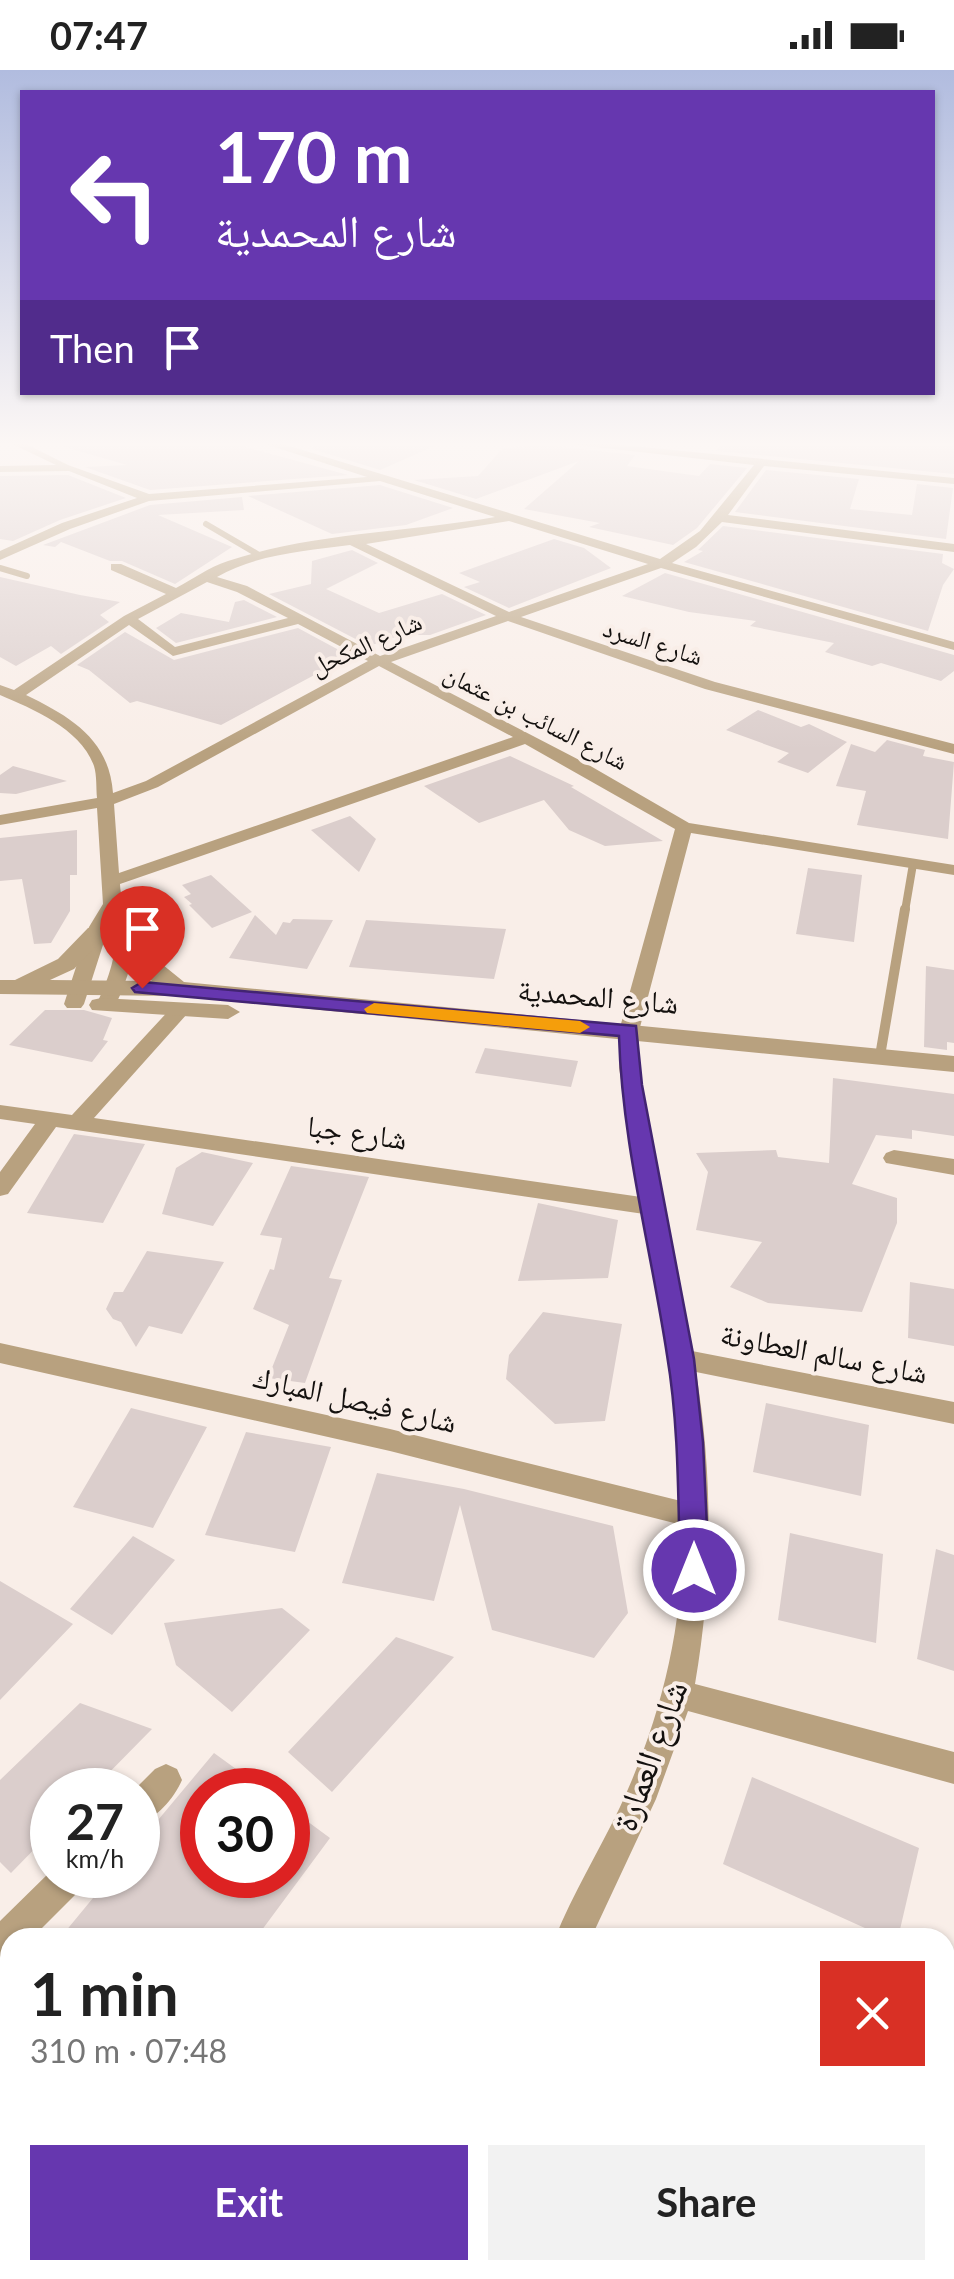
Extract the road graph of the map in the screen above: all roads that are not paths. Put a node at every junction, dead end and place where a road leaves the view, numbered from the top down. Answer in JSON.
{"nodes":[{"id":1,"x":26,"y":544,"type":"edge"},
{"id":2,"x":241,"y":544,"type":"edge"},
{"id":3,"x":329,"y":544,"type":"edge"},
{"id":4,"x":358,"y":544,"type":"edge"},
{"id":5,"x":595,"y":544,"type":"edge"},
{"id":6,"x":692,"y":544,"type":"edge"},
{"id":7,"x":924,"y":544,"type":"edge"},
{"id":8,"x":954,"y":548,"type":"edge"},
{"id":9,"x":259,"y":554,"type":"junction"},
{"id":10,"x":0,"y":556,"type":"edge"},
{"id":11,"x":661,"y":564,"type":"junction"},
{"id":12,"x":0,"y":568,"type":"edge"},
{"id":13,"x":116,"y":568,"type":"dead end"},
{"id":14,"x":27,"y":576,"type":"dead end"},
{"id":15,"x":202,"y":576,"type":"junction"},
{"id":16,"x":174,"y":592,"type":"junction"},
{"id":17,"x":509,"y":616,"type":"junction"},
{"id":18,"x":129,"y":619,"type":"junction"},
{"id":19,"x":298,"y":620,"type":"junction"},
{"id":20,"x":954,"y":646,"type":"edge"},
{"id":21,"x":376,"y":662,"type":"junction"},
{"id":22,"x":7,"y":693,"type":"edge"},
{"id":23,"x":524,"y":739,"type":"junction"},
{"id":24,"x":954,"y":749,"type":"edge"},
{"id":25,"x":104,"y":802,"type":"junction"},
{"id":26,"x":0,"y":820,"type":"edge"},
{"id":27,"x":684,"y":826,"type":"junction"},
{"id":28,"x":913,"y":864,"type":"junction"},
{"id":29,"x":954,"y":870,"type":"edge"},
{"id":30,"x":112,"y":881,"type":"junction"},
{"id":31,"x":112,"y":904,"type":"junction"},
{"id":32,"x":126,"y":930,"type":"junction"},
{"id":33,"x":96,"y":933,"type":"junction"},
{"id":34,"x":4,"y":993,"type":"edge"},
{"id":35,"x":78,"y":996,"type":"junction"},
{"id":36,"x":110,"y":997,"type":"junction"},
{"id":37,"x":179,"y":999,"type":"junction"},
{"id":38,"x":629,"y":1031,"type":"junction"},
{"id":39,"x":880,"y":1056,"type":"junction"},
{"id":40,"x":954,"y":1064,"type":"edge"},
{"id":41,"x":0,"y":1112,"type":"edge"},
{"id":42,"x":51,"y":1118,"type":"junction"},
{"id":43,"x":78,"y":1122,"type":"junction"},
{"id":44,"x":894,"y":1158,"type":"dead end"},
{"id":45,"x":954,"y":1168,"type":"edge"},
{"id":46,"x":0,"y":1188,"type":"edge"},
{"id":47,"x":655,"y":1207,"type":"junction"},
{"id":48,"x":0,"y":1353,"type":"edge"},
{"id":49,"x":681,"y":1359,"type":"junction"},
{"id":50,"x":954,"y":1413,"type":"edge"},
{"id":51,"x":694,"y":1516,"type":"junction"},
{"id":52,"x":678,"y":1694,"type":"junction"},
{"id":53,"x":954,"y":1768,"type":"edge"},
{"id":54,"x":166,"y":1780,"type":"dead end"},
{"id":55,"x":160,"y":1786,"type":"edge"},
{"id":56,"x":48,"y":1898,"type":"edge"},
{"id":57,"x":18,"y":1928,"type":"edge"},
{"id":58,"x":577,"y":1928,"type":"edge"}],
"edges":[{"from":1,"to":10,"type":"street"},
{"from":2,"to":9,"type":"lane"},
{"from":3,"to":9,"type":"street"},
{"from":4,"to":17,"type":"street","name":"شارع السرد"},
{"from":5,"to":11,"type":"street"},
{"from":6,"to":11,"type":"street","name":"شارع المكحل"},
{"from":7,"to":8,"type":"street"},
{"from":9,"to":15,"type":"street"},
{"from":11,"to":17,"type":"street","name":"شارع المكحل"},
{"from":11,"to":20,"type":"street"},
{"from":12,"to":14,"type":"lane"},
{"from":13,"to":16,"type":"street"},
{"from":15,"to":16,"type":"street"},
{"from":15,"to":19,"type":"street","name":"شارع السائب بن عثمان"},
{"from":16,"to":18,"type":"street"},
{"from":17,"to":21,"type":"street","name":"شارع المكحل"},
{"from":17,"to":24,"type":"street","name":"شارع السرد"},
{"from":18,"to":19,"type":"street"},
{"from":18,"to":22,"type":"street"},
{"from":19,"to":21,"type":"street","name":"شارع السائب بن عثمان"},
{"from":21,"to":23,"type":"street","name":"شارع السائب بن عثمان"},
{"from":21,"to":25,"type":"street","name":"شارع المكحل"},
{"from":22,"to":25,"type":"street"},
{"from":23,"to":27,"type":"street","name":"شارع السائب بن عثمان"},
{"from":23,"to":30,"type":"street"},
{"from":25,"to":26,"type":"street","name":"شارع المكحل"},
{"from":25,"to":30,"type":"street"},
{"from":27,"to":28,"type":"street","name":"شارع السائب بن عثمان"},
{"from":27,"to":38,"type":"street"},
{"from":28,"to":29,"type":"street","name":"شارع السائب بن عثمان"},
{"from":28,"to":39,"type":"lane"},
{"from":30,"to":31,"type":"street"},
{"from":31,"to":32,"type":"street"},
{"from":31,"to":33,"type":"street"},
{"from":32,"to":36,"type":"street"},
{"from":32,"to":37,"type":"street"},
{"from":33,"to":34,"type":"street"},
{"from":33,"to":35,"type":"street"},
{"from":34,"to":35,"type":"street","name":"شارع المحمدية"},
{"from":35,"to":36,"type":"street","name":"شارع المحمدية"},
{"from":36,"to":37,"type":"street","name":"شارع المحمدية"},
{"from":37,"to":38,"type":"street","name":"شارع المحمدية"},
{"from":37,"to":43,"type":"street"},
{"from":38,"to":39,"type":"street","name":"شارع المحمدية"},
{"from":38,"to":47,"type":"street","name":"شارع العمارة"},
{"from":39,"to":40,"type":"street","name":"شارع المحمدية"},
{"from":41,"to":42,"type":"street","name":"شارع جبا"},
{"from":42,"to":43,"type":"street","name":"شارع جبا"},
{"from":42,"to":46,"type":"street"},
{"from":43,"to":47,"type":"street","name":"شارع جبا"},
{"from":44,"to":45,"type":"street"},
{"from":47,"to":49,"type":"street","name":"شارع العمارة"},
{"from":48,"to":51,"type":"street","name":"شارع فيصل المبارك"},
{"from":49,"to":50,"type":"street","name":"شارع سالم العطاونة"},
{"from":49,"to":51,"type":"street","name":"شارع العمارة"},
{"from":51,"to":52,"type":"street","name":"شارع العمارة"},
{"from":52,"to":53,"type":"street"},
{"from":52,"to":58,"type":"street","name":"شارع العمارة"},
{"from":54,"to":55,"type":"street"},
{"from":56,"to":57,"type":"street"}]}
